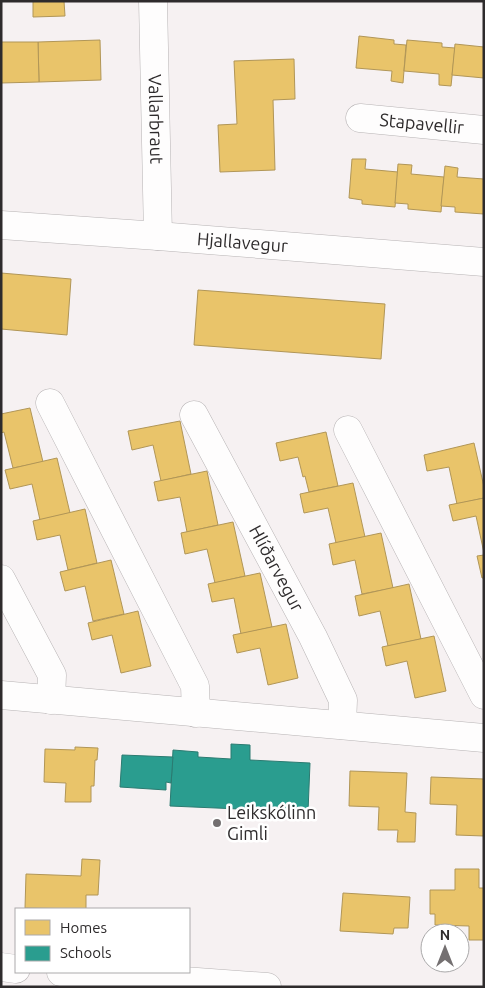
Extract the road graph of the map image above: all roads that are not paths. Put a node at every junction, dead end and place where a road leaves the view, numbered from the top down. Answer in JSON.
{"nodes":[{"id":1,"x":153,"y":1,"type":"edge"},
{"id":2,"x":360,"y":118,"type":"dead end"},
{"id":3,"x":484,"y":130,"type":"edge"},
{"id":4,"x":1,"y":225,"type":"edge"},
{"id":5,"x":158,"y":236,"type":"junction"},
{"id":6,"x":484,"y":262,"type":"edge"},
{"id":7,"x":50,"y":402,"type":"dead end"},
{"id":8,"x":194,"y":415,"type":"dead end"},
{"id":9,"x":348,"y":430,"type":"dead end"},
{"id":10,"x":1,"y":579,"type":"edge"},
{"id":11,"x":1,"y":695,"type":"edge"},
{"id":12,"x":484,"y":695,"type":"edge"},
{"id":13,"x":52,"y":700,"type":"junction"},
{"id":14,"x":196,"y":713,"type":"junction"},
{"id":15,"x":342,"y":726,"type":"junction"},
{"id":16,"x":484,"y":738,"type":"edge"},
{"id":17,"x":1,"y":967,"type":"edge"},
{"id":18,"x":15,"y":968,"type":"edge"},
{"id":19,"x":75,"y":973,"type":"edge"},
{"id":20,"x":267,"y":987,"type":"edge"}],
"edges":[{"from":1,"to":5,"type":"street","name":"Vallarbraut"},
{"from":2,"to":3,"type":"street","name":"Stapavellir"},
{"from":4,"to":5,"type":"street","name":"Hjallavegur"},
{"from":5,"to":6,"type":"street","name":"Hjallavegur"},
{"from":7,"to":14,"type":"street"},
{"from":8,"to":15,"type":"street","name":"Hlíðarvegur"},
{"from":9,"to":12,"type":"street"},
{"from":10,"to":13,"type":"street"},
{"from":11,"to":13,"type":"street"},
{"from":13,"to":14,"type":"street"},
{"from":14,"to":15,"type":"street"},
{"from":15,"to":16,"type":"street"},
{"from":17,"to":18,"type":"street"},
{"from":19,"to":20,"type":"street"}]}
